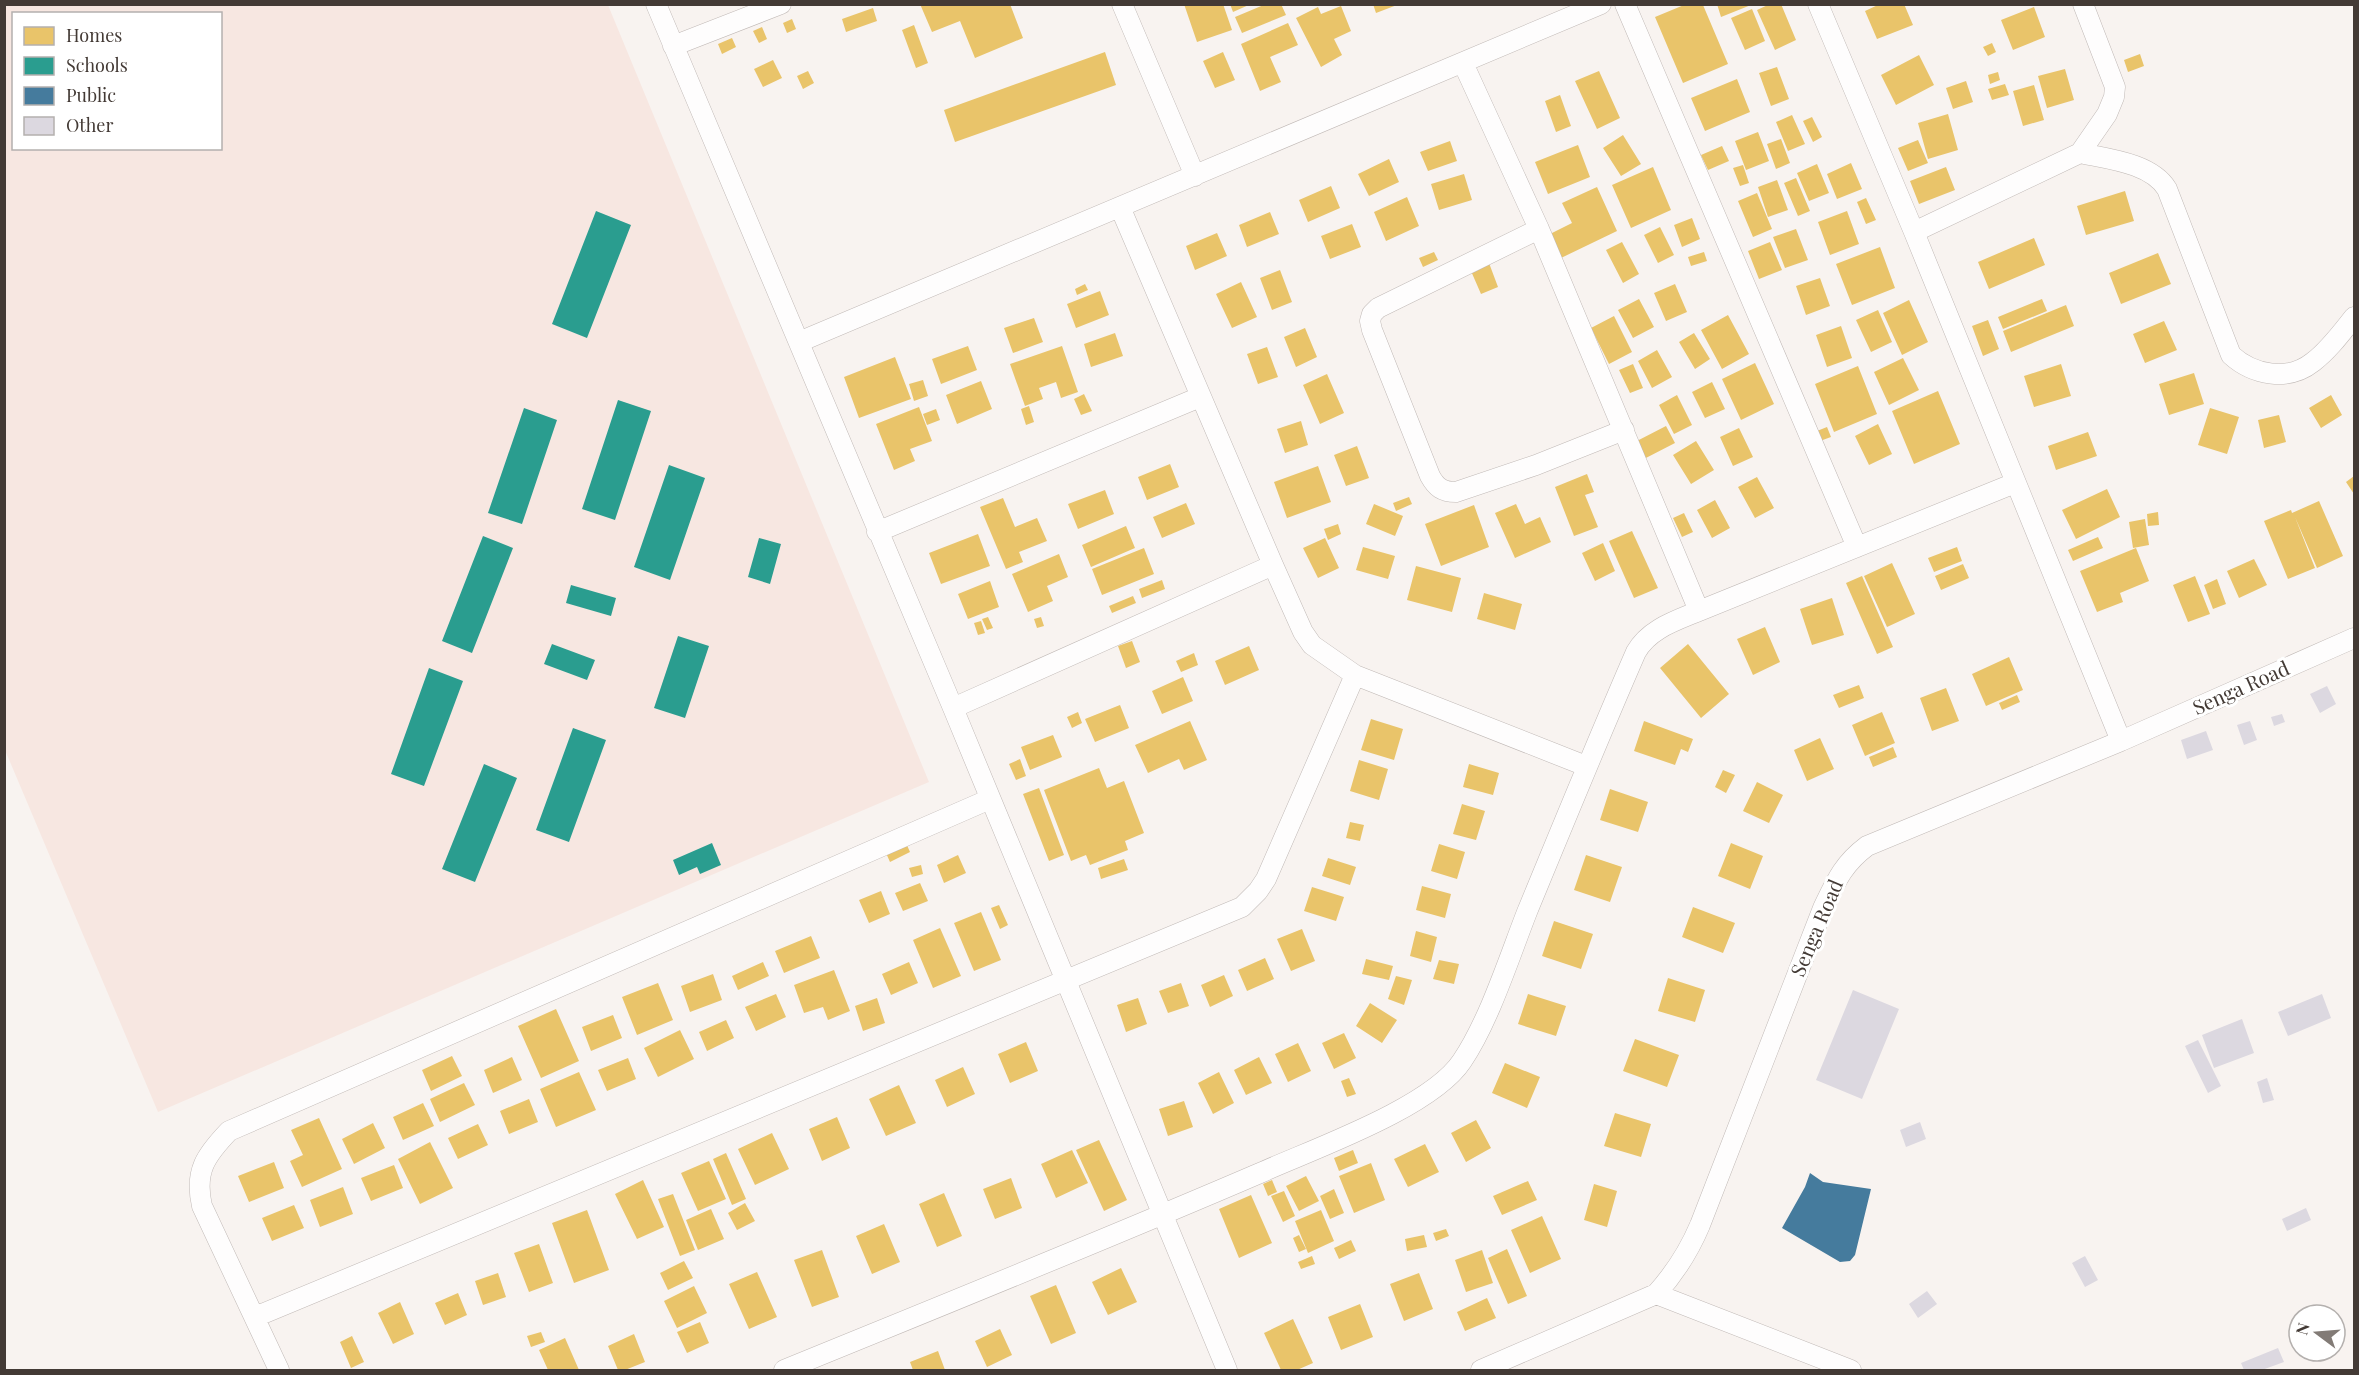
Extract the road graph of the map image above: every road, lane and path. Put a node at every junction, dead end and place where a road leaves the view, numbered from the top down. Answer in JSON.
{"nodes":[{"id":1,"x":656,"y":4,"type":"edge"},
{"id":2,"x":781,"y":4,"type":"edge"},
{"id":3,"x":1122,"y":4,"type":"edge"},
{"id":4,"x":1601,"y":4,"type":"edge"},
{"id":5,"x":1624,"y":4,"type":"edge"},
{"id":6,"x":1818,"y":4,"type":"edge"},
{"id":7,"x":2083,"y":4,"type":"edge"},
{"id":8,"x":673,"y":46,"type":"junction"},
{"id":9,"x":1463,"y":63,"type":"junction"},
{"id":10,"x":2080,"y":153,"type":"junction"},
{"id":11,"x":1195,"y":176,"type":"junction"},
{"id":12,"x":1120,"y":207,"type":"junction"},
{"id":13,"x":1539,"y":230,"type":"junction"},
{"id":14,"x":1914,"y":232,"type":"junction"},
{"id":15,"x":2355,"y":316,"type":"edge"},
{"id":16,"x":799,"y":342,"type":"junction"},
{"id":17,"x":1200,"y":397,"type":"junction"},
{"id":18,"x":1624,"y":430,"type":"junction"},
{"id":19,"x":2015,"y":483,"type":"junction"},
{"id":20,"x":877,"y":532,"type":"junction"},
{"id":21,"x":1857,"y":547,"type":"junction"},
{"id":22,"x":1273,"y":565,"type":"junction"},
{"id":23,"x":1699,"y":611,"type":"junction"},
{"id":24,"x":2355,"y":638,"type":"edge"},
{"id":25,"x":1355,"y":675,"type":"junction"},
{"id":26,"x":952,"y":708,"type":"junction"},
{"id":27,"x":2121,"y":741,"type":"junction"},
{"id":28,"x":1586,"y":766,"type":"junction"},
{"id":29,"x":990,"y":799,"type":"junction"},
{"id":30,"x":1066,"y":981,"type":"junction"},
{"id":31,"x":1162,"y":1215,"type":"junction"},
{"id":32,"x":1656,"y":1294,"type":"junction"},
{"id":33,"x":255,"y":1317,"type":"junction"},
{"id":34,"x":279,"y":1371,"type":"edge"},
{"id":35,"x":784,"y":1371,"type":"edge"},
{"id":36,"x":1227,"y":1371,"type":"edge"},
{"id":37,"x":1481,"y":1371,"type":"edge"},
{"id":38,"x":1851,"y":1371,"type":"edge"}],
"edges":[{"from":1,"to":8,"type":"street"},
{"from":2,"to":8,"type":"street"},
{"from":3,"to":11,"type":"street"},
{"from":4,"to":9,"type":"street"},
{"from":5,"to":21,"type":"street"},
{"from":6,"to":14,"type":"street"},
{"from":7,"to":10,"type":"street"},
{"from":8,"to":16,"type":"street"},
{"from":9,"to":11,"type":"street"},
{"from":9,"to":13,"type":"street"},
{"from":10,"to":14,"type":"street"},
{"from":10,"to":15,"type":"street"},
{"from":11,"to":12,"type":"street"},
{"from":12,"to":16,"type":"street"},
{"from":12,"to":17,"type":"street"},
{"from":13,"to":18,"type":"street"},
{"from":13,"to":18,"type":"street"},
{"from":14,"to":19,"type":"street"},
{"from":16,"to":20,"type":"street"},
{"from":17,"to":20,"type":"street"},
{"from":17,"to":22,"type":"street"},
{"from":18,"to":23,"type":"street"},
{"from":19,"to":21,"type":"street"},
{"from":19,"to":27,"type":"street"},
{"from":20,"to":26,"type":"street"},
{"from":21,"to":23,"type":"street"},
{"from":22,"to":25,"type":"street"},
{"from":22,"to":26,"type":"street"},
{"from":23,"to":28,"type":"street"},
{"from":24,"to":27,"type":"street","name":"Senga Road"},
{"from":25,"to":28,"type":"street"},
{"from":25,"to":30,"type":"street"},
{"from":26,"to":29,"type":"street"},
{"from":27,"to":32,"type":"street","name":"Senga Road"},
{"from":28,"to":31,"type":"street"},
{"from":29,"to":30,"type":"street"},
{"from":29,"to":33,"type":"street"},
{"from":30,"to":31,"type":"street"},
{"from":30,"to":33,"type":"street"},
{"from":31,"to":35,"type":"street"},
{"from":31,"to":36,"type":"street"},
{"from":32,"to":37,"type":"street","name":"Senga Road"},
{"from":32,"to":38,"type":"street"},
{"from":33,"to":34,"type":"street"}]}
